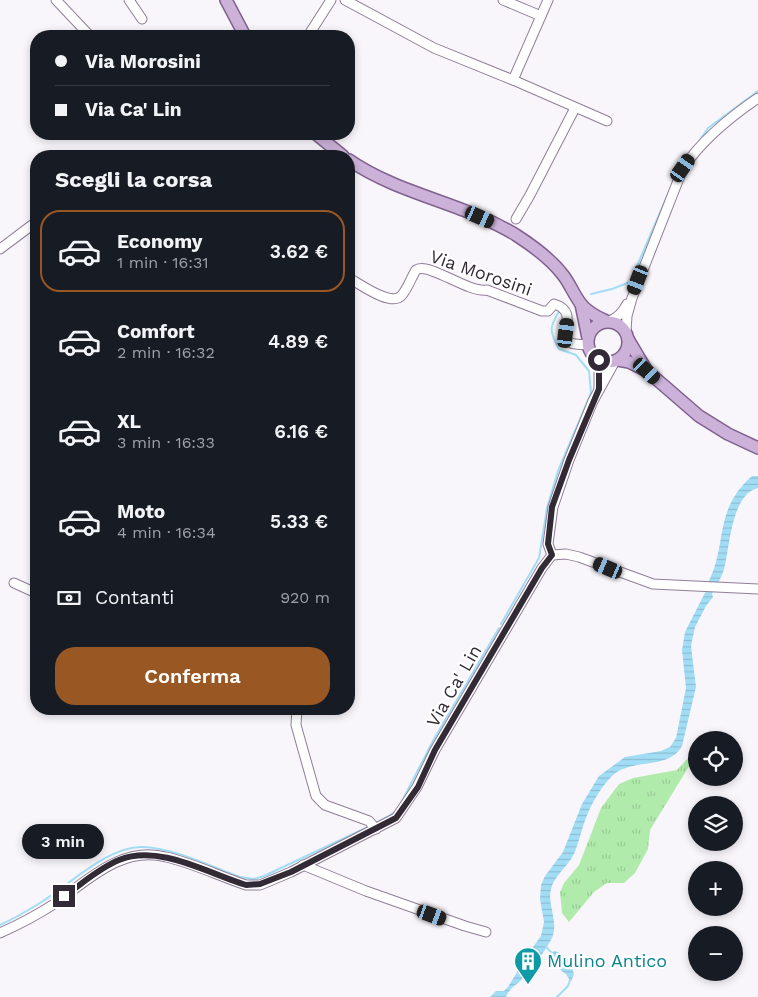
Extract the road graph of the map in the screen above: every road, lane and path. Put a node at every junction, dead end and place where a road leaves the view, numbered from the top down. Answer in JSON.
{"nodes":[{"id":1,"x":56,"y":0,"type":"edge"},
{"id":2,"x":129,"y":0,"type":"edge"},
{"id":3,"x":226,"y":0,"type":"edge"},
{"id":4,"x":331,"y":0,"type":"edge"},
{"id":5,"x":345,"y":0,"type":"edge"},
{"id":6,"x":503,"y":0,"type":"edge"},
{"id":7,"x":548,"y":0,"type":"edge"},
{"id":8,"x":542,"y":16,"type":"junction"},
{"id":9,"x":142,"y":19,"type":"dead end"},
{"id":10,"x":84,"y":30,"type":"edge"},
{"id":11,"x":242,"y":30,"type":"edge"},
{"id":12,"x":312,"y":30,"type":"edge"},
{"id":13,"x":513,"y":80,"type":"junction"},
{"id":14,"x":758,"y":98,"type":"edge"},
{"id":15,"x":576,"y":108,"type":"junction"},
{"id":16,"x":607,"y":121,"type":"dead end"},
{"id":17,"x":324,"y":140,"type":"edge"},
{"id":18,"x":336,"y":150,"type":"edge"},
{"id":19,"x":355,"y":163,"type":"edge"},
{"id":20,"x":516,"y":218,"type":"dead end"},
{"id":21,"x":30,"y":226,"type":"edge"},
{"id":22,"x":0,"y":249,"type":"edge"},
{"id":23,"x":355,"y":281,"type":"edge"},
{"id":24,"x":632,"y":298,"type":"junction"},
{"id":25,"x":581,"y":304,"type":"junction"},
{"id":26,"x":607,"y":321,"type":"junction"},
{"id":27,"x":627,"y":335,"type":"junction"},
{"id":28,"x":588,"y":341,"type":"junction"},
{"id":29,"x":595,"y":358,"type":"junction"},
{"id":30,"x":617,"y":360,"type":"junction"},
{"id":31,"x":647,"y":371,"type":"junction"},
{"id":32,"x":599,"y":389,"type":"junction"},
{"id":33,"x":758,"y":448,"type":"edge"},
{"id":34,"x":552,"y":555,"type":"junction"},
{"id":35,"x":14,"y":583,"type":"dead end"},
{"id":36,"x":30,"y":590,"type":"edge"},
{"id":37,"x":758,"y":590,"type":"edge"},
{"id":38,"x":297,"y":715,"type":"edge"},
{"id":39,"x":374,"y":826,"type":"junction"},
{"id":40,"x":303,"y":865,"type":"junction"},
{"id":41,"x":486,"y":932,"type":"dead end"},
{"id":42,"x":0,"y":933,"type":"edge"}],
"edges":[{"from":1,"to":10,"type":"street"},
{"from":2,"to":9,"type":"street"},
{"from":3,"to":11,"type":"main road"},
{"from":4,"to":12,"type":"street"},
{"from":5,"to":13,"type":"street"},
{"from":6,"to":8,"type":"street"},
{"from":7,"to":8,"type":"street"},
{"from":8,"to":13,"type":"street"},
{"from":13,"to":15,"type":"street"},
{"from":14,"to":24,"type":"street"},
{"from":15,"to":16,"type":"street"},
{"from":15,"to":20,"type":"street"},
{"from":17,"to":18,"type":"main road"},
{"from":19,"to":25,"type":"main road"},
{"from":21,"to":22,"type":"street"},
{"from":23,"to":28,"type":"street","name":"Via Morosini"},
{"from":24,"to":26,"type":"street"},
{"from":24,"to":27,"type":"street"},
{"from":25,"to":26,"type":"main road"},
{"from":25,"to":28,"type":"main road"},
{"from":26,"to":27,"type":"main road"},
{"from":26,"to":28,"type":"main road"},
{"from":27,"to":30,"type":"main road"},
{"from":27,"to":31,"type":"main road"},
{"from":28,"to":29,"type":"main road"},
{"from":29,"to":30,"type":"main road"},
{"from":29,"to":32,"type":"street"},
{"from":30,"to":31,"type":"main road"},
{"from":30,"to":32,"type":"street"},
{"from":31,"to":33,"type":"main road"},
{"from":32,"to":34,"type":"street"},
{"from":34,"to":37,"type":"street"},
{"from":34,"to":39,"type":"street","name":"Via Ca' Lin"},
{"from":35,"to":36,"type":"street"},
{"from":38,"to":39,"type":"street"},
{"from":39,"to":40,"type":"street","name":"Via Ca' Lin"},
{"from":40,"to":41,"type":"street"},
{"from":40,"to":42,"type":"street","name":"Via Ca' Lin"}]}
